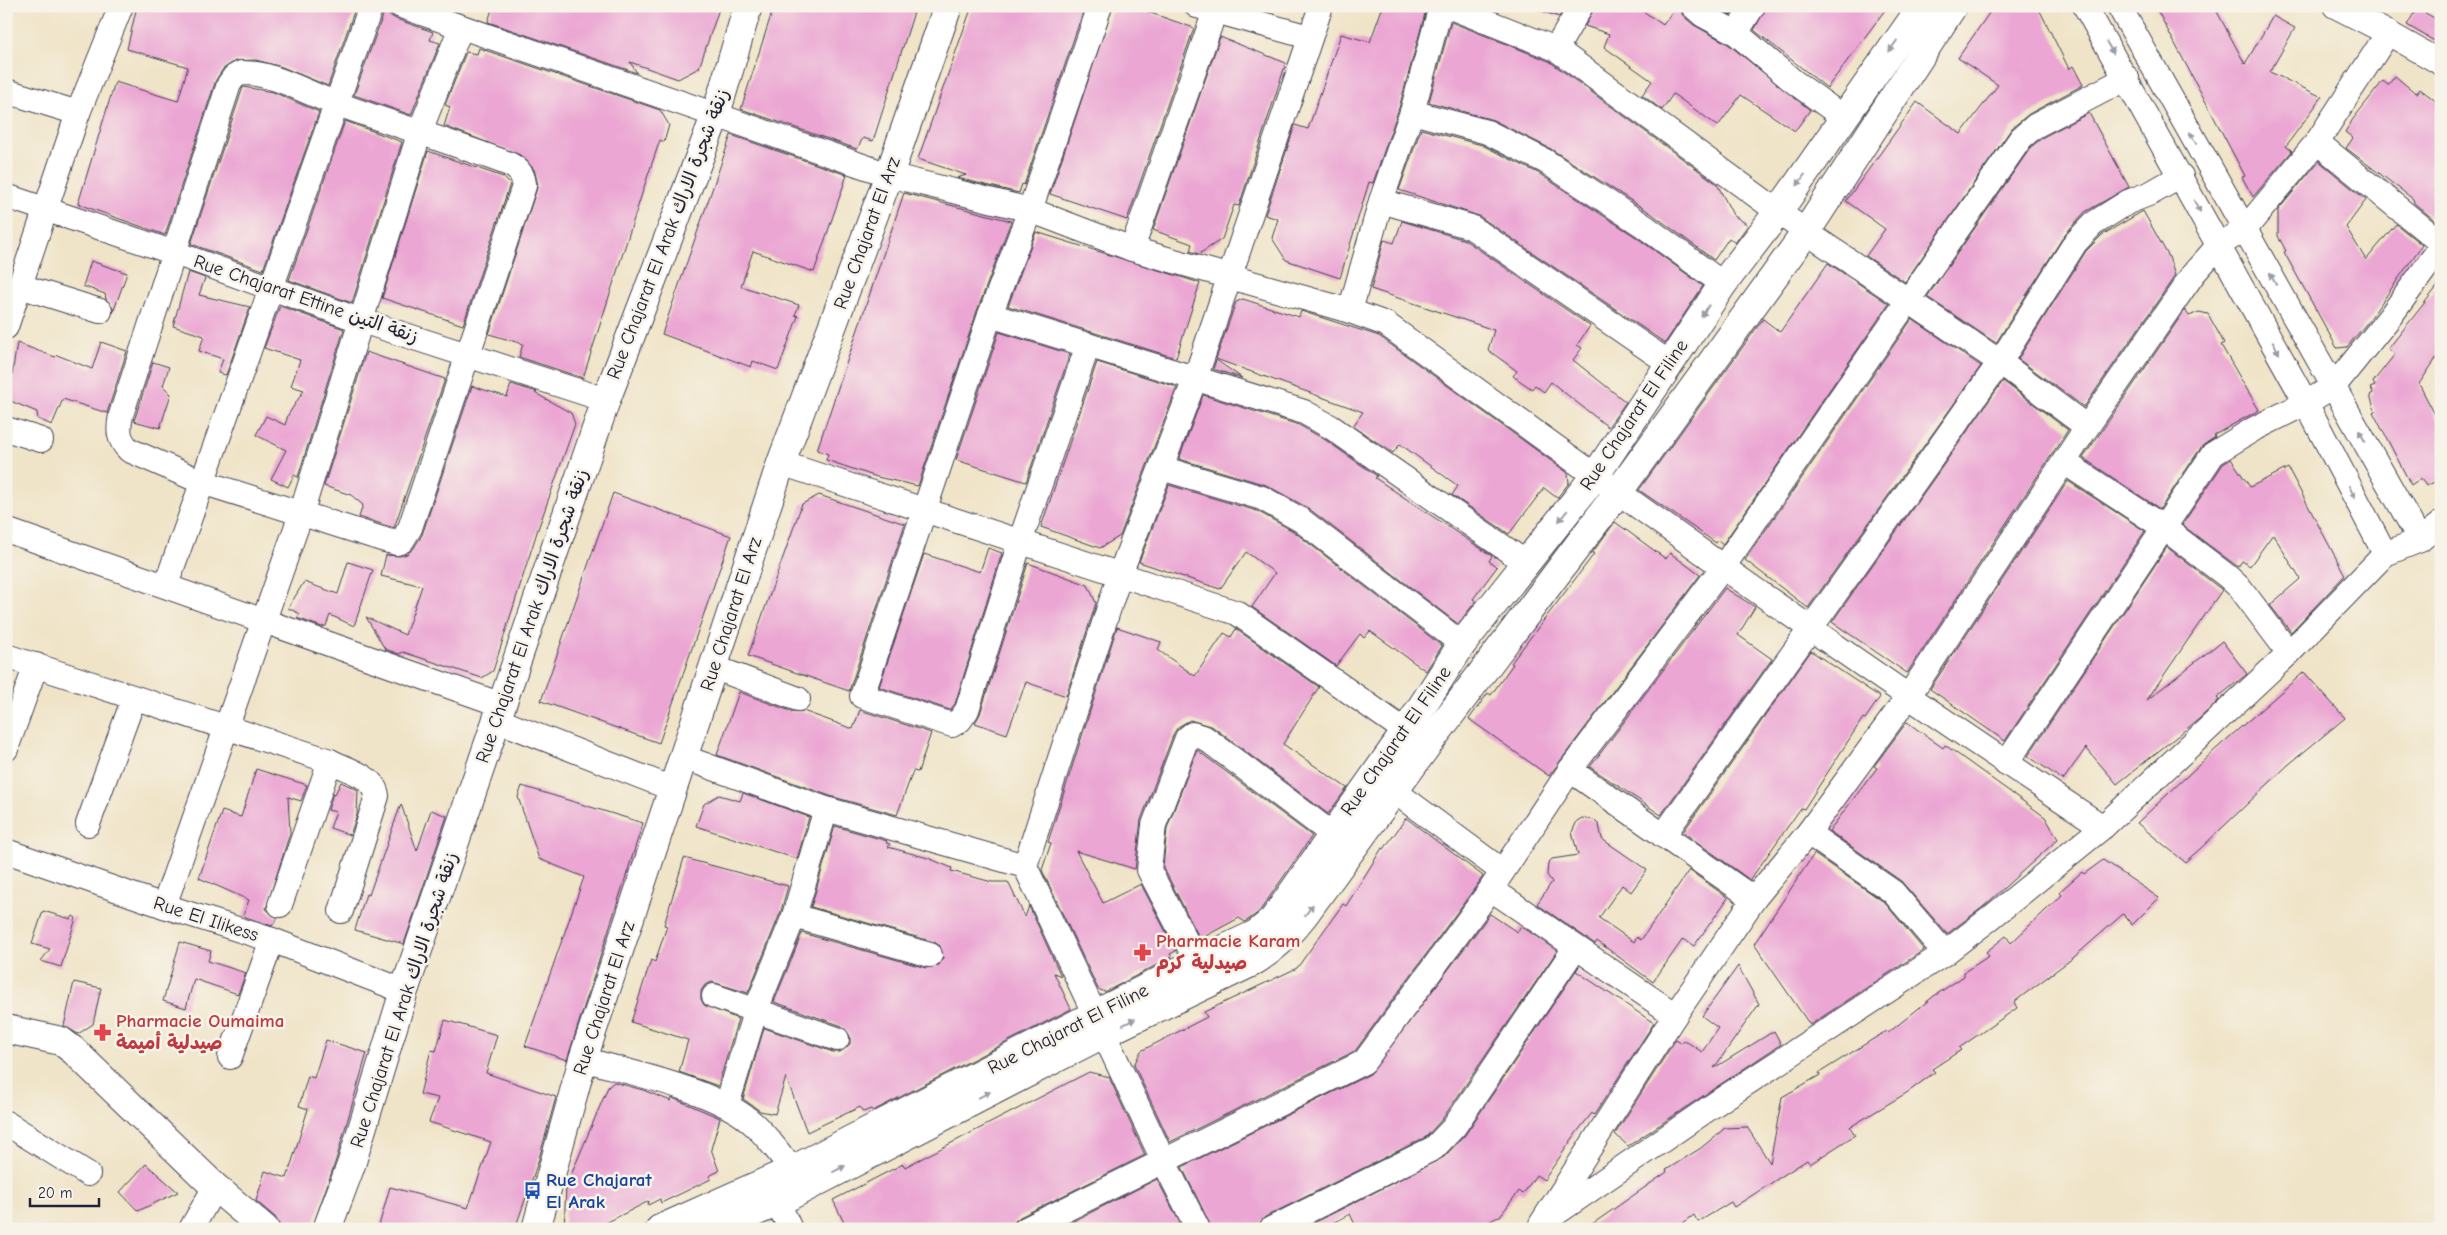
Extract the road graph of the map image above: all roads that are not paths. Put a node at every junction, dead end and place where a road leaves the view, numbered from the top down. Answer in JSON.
{"nodes":[{"id":1,"x":120,"y":6,"type":"edge"},
{"id":2,"x":371,"y":6,"type":"edge"},
{"id":3,"x":748,"y":6,"type":"edge"},
{"id":4,"x":948,"y":6,"type":"edge"},
{"id":5,"x":1100,"y":6,"type":"edge"},
{"id":6,"x":1321,"y":6,"type":"edge"},
{"id":7,"x":1441,"y":6,"type":"edge"},
{"id":8,"x":1448,"y":6,"type":"edge"},
{"id":9,"x":1581,"y":6,"type":"edge"},
{"id":10,"x":1693,"y":6,"type":"edge"},
{"id":11,"x":1753,"y":6,"type":"edge"},
{"id":12,"x":1922,"y":6,"type":"edge"},
{"id":13,"x":1953,"y":6,"type":"edge"},
{"id":14,"x":2085,"y":6,"type":"edge"},
{"id":15,"x":2119,"y":6,"type":"edge"},
{"id":16,"x":2335,"y":6,"type":"edge"},
{"id":17,"x":408,"y":8,"type":"edge"},
{"id":18,"x":1206,"y":9,"type":"edge"},
{"id":19,"x":461,"y":27,"type":"junction"},
{"id":20,"x":2388,"y":32,"type":"junction"},
{"id":21,"x":1736,"y":33,"type":"junction"},
{"id":22,"x":1309,"y":37,"type":"junction"},
{"id":23,"x":1556,"y":49,"type":"junction"},
{"id":24,"x":2441,"y":63,"type":"edge"},
{"id":25,"x":2127,"y":78,"type":"junction"},
{"id":26,"x":6,"y":91,"type":"edge"},
{"id":27,"x":335,"y":104,"type":"junction"},
{"id":28,"x":1412,"y":112,"type":"junction"},
{"id":29,"x":78,"y":114,"type":"junction"},
{"id":30,"x":716,"y":114,"type":"junction"},
{"id":31,"x":1843,"y":117,"type":"junction"},
{"id":32,"x":420,"y":131,"type":"junction"},
{"id":33,"x":2317,"y":142,"type":"junction"},
{"id":34,"x":889,"y":175,"type":"junction"},
{"id":35,"x":2181,"y":176,"type":"junction"},
{"id":36,"x":6,"y":196,"type":"edge"},
{"id":37,"x":1381,"y":201,"type":"junction"},
{"id":38,"x":45,"y":210,"type":"junction"},
{"id":39,"x":1030,"y":210,"type":"junction"},
{"id":40,"x":1778,"y":212,"type":"junction"},
{"id":41,"x":2245,"y":229,"type":"junction"},
{"id":42,"x":1806,"y":232,"type":"junction"},
{"id":43,"x":2441,"y":243,"type":"edge"},
{"id":44,"x":2218,"y":245,"type":"junction"},
{"id":45,"x":2441,"y":247,"type":"edge"},
{"id":46,"x":1132,"y":249,"type":"junction"},
{"id":47,"x":175,"y":254,"type":"junction"},
{"id":48,"x":1229,"y":278,"type":"junction"},
{"id":49,"x":1723,"y":284,"type":"junction"},
{"id":50,"x":20,"y":286,"type":"junction"},
{"id":51,"x":272,"y":288,"type":"junction"},
{"id":52,"x":1909,"y":300,"type":"junction"},
{"id":53,"x":1350,"y":310,"type":"junction"},
{"id":54,"x":100,"y":311,"type":"dead end"},
{"id":55,"x":990,"y":315,"type":"junction"},
{"id":56,"x":362,"y":321,"type":"junction"},
{"id":57,"x":6,"y":327,"type":"edge"},
{"id":58,"x":1088,"y":345,"type":"junction"},
{"id":59,"x":469,"y":355,"type":"junction"},
{"id":60,"x":2000,"y":362,"type":"junction"},
{"id":61,"x":1669,"y":363,"type":"junction"},
{"id":62,"x":1195,"y":379,"type":"junction"},
{"id":63,"x":2334,"y":386,"type":"junction"},
{"id":64,"x":606,"y":400,"type":"junction"},
{"id":65,"x":2306,"y":403,"type":"junction"},
{"id":66,"x":2087,"y":427,"type":"junction"},
{"id":67,"x":6,"y":429,"type":"edge"},
{"id":68,"x":41,"y":440,"type":"dead end"},
{"id":69,"x":2064,"y":462,"type":"junction"},
{"id":70,"x":781,"y":463,"type":"junction"},
{"id":71,"x":1162,"y":468,"type":"junction"},
{"id":72,"x":1595,"y":476,"type":"junction"},
{"id":73,"x":202,"y":482,"type":"junction"},
{"id":74,"x":1620,"y":491,"type":"junction"},
{"id":75,"x":924,"y":510,"type":"junction"},
{"id":76,"x":301,"y":514,"type":"junction"},
{"id":77,"x":2441,"y":522,"type":"edge"},
{"id":78,"x":2162,"y":527,"type":"junction"},
{"id":79,"x":6,"y":530,"type":"edge"},
{"id":80,"x":2420,"y":540,"type":"junction"},
{"id":81,"x":1020,"y":542,"type":"junction"},
{"id":82,"x":2385,"y":554,"type":"junction"},
{"id":83,"x":1526,"y":563,"type":"junction"},
{"id":84,"x":1723,"y":566,"type":"junction"},
{"id":85,"x":1120,"y":574,"type":"junction"},
{"id":86,"x":166,"y":585,"type":"junction"},
{"id":87,"x":263,"y":619,"type":"junction"},
{"id":88,"x":1813,"y":628,"type":"junction"},
{"id":89,"x":1462,"y":644,"type":"junction"},
{"id":90,"x":2289,"y":653,"type":"junction"},
{"id":91,"x":6,"y":656,"type":"edge"},
{"id":92,"x":36,"y":665,"type":"junction"},
{"id":93,"x":713,"y":668,"type":"junction"},
{"id":94,"x":1908,"y":697,"type":"junction"},
{"id":95,"x":134,"y":698,"type":"junction"},
{"id":96,"x":798,"y":699,"type":"dead end"},
{"id":97,"x":499,"y":712,"type":"junction"},
{"id":98,"x":225,"y":729,"type":"junction"},
{"id":99,"x":1416,"y":739,"type":"junction"},
{"id":100,"x":6,"y":749,"type":"edge"},
{"id":101,"x":683,"y":757,"type":"junction"},
{"id":102,"x":330,"y":762,"type":"junction"},
{"id":103,"x":2006,"y":764,"type":"junction"},
{"id":104,"x":1570,"y":770,"type":"junction"},
{"id":105,"x":673,"y":789,"type":"junction"},
{"id":106,"x":1394,"y":791,"type":"junction"},
{"id":107,"x":826,"y":809,"type":"junction"},
{"id":108,"x":88,"y":824,"type":"dead end"},
{"id":109,"x":2103,"y":827,"type":"junction"},
{"id":110,"x":1808,"y":833,"type":"junction"},
{"id":111,"x":1332,"y":834,"type":"junction"},
{"id":112,"x":1663,"y":836,"type":"junction"},
{"id":113,"x":6,"y":851,"type":"edge"},
{"id":114,"x":1025,"y":866,"type":"junction"},
{"id":115,"x":1496,"y":880,"type":"junction"},
{"id":116,"x":1754,"y":899,"type":"junction"},
{"id":117,"x":280,"y":905,"type":"dead end"},
{"id":118,"x":164,"y":906,"type":"junction"},
{"id":119,"x":341,"y":911,"type":"dead end"},
{"id":120,"x":794,"y":916,"type":"junction"},
{"id":121,"x":272,"y":940,"type":"junction"},
{"id":122,"x":1575,"y":948,"type":"junction"},
{"id":123,"x":1945,"y":953,"type":"junction"},
{"id":124,"x":930,"y":955,"type":"dead end"},
{"id":125,"x":1198,"y":962,"type":"junction"},
{"id":126,"x":404,"y":991,"type":"junction"},
{"id":127,"x":714,"y":996,"type":"dead end"},
{"id":128,"x":755,"y":1012,"type":"junction"},
{"id":129,"x":1675,"y":1014,"type":"junction"},
{"id":130,"x":1100,"y":1025,"type":"junction"},
{"id":131,"x":6,"y":1028,"type":"edge"},
{"id":132,"x":837,"y":1039,"type":"dead end"},
{"id":133,"x":230,"y":1057,"type":"dead end"},
{"id":134,"x":583,"y":1059,"type":"junction"},
{"id":135,"x":727,"y":1105,"type":"junction"},
{"id":136,"x":8,"y":1130,"type":"edge"},
{"id":137,"x":1164,"y":1162,"type":"junction"},
{"id":138,"x":88,"y":1174,"type":"dead end"},
{"id":139,"x":798,"y":1178,"type":"junction"},
{"id":140,"x":215,"y":1187,"type":"junction"},
{"id":141,"x":778,"y":1202,"type":"junction"},
{"id":142,"x":1536,"y":1226,"type":"edge"},
{"id":143,"x":191,"y":1229,"type":"edge"},
{"id":144,"x":265,"y":1229,"type":"edge"},
{"id":145,"x":326,"y":1229,"type":"edge"},
{"id":146,"x":536,"y":1229,"type":"edge"},
{"id":147,"x":660,"y":1229,"type":"edge"},
{"id":148,"x":717,"y":1229,"type":"edge"},
{"id":149,"x":790,"y":1229,"type":"edge"},
{"id":150,"x":1026,"y":1229,"type":"edge"},
{"id":151,"x":1198,"y":1229,"type":"edge"},
{"id":152,"x":1271,"y":1229,"type":"edge"}],
"edges":[{"from":1,"to":29,"type":"street"},
{"from":2,"to":27,"type":"street"},
{"from":3,"to":30,"type":"street","name":"Rue Chajarat El Arak زنقة شجرة الاراك"},
{"from":4,"to":34,"type":"street","name":"Rue Chajarat El Arz"},
{"from":5,"to":39,"type":"street"},
{"from":6,"to":22,"type":"street"},
{"from":7,"to":28,"type":"street"},
{"from":8,"to":23,"type":"street"},
{"from":9,"to":23,"type":"street"},
{"from":10,"to":21,"type":"street"},
{"from":11,"to":21,"type":"street"},
{"from":12,"to":31,"type":"street","name":"Rue Chajarat El Filine","one_way":true},
{"from":13,"to":42,"type":"street","name":"Rue Chajarat El Filine"},
{"from":14,"to":25,"type":"street","one_way":true},
{"from":41,"to":15,"type":"street","one_way":true},
{"from":16,"to":20,"type":"street"},
{"from":17,"to":19,"type":"street"},
{"from":18,"to":22,"type":"street"},
{"from":18,"to":46,"type":"street"},
{"from":19,"to":30,"type":"street"},
{"from":19,"to":32,"type":"street"},
{"from":20,"to":24,"type":"street"},
{"from":20,"to":33,"type":"street"},
{"from":21,"to":31,"type":"street"},
{"from":22,"to":48,"type":"street"},
{"from":23,"to":40,"type":"street"},
{"from":25,"to":35,"type":"street"},
{"from":25,"to":52,"type":"street"},
{"from":26,"to":29,"type":"street"},
{"from":27,"to":32,"type":"street"},
{"from":27,"to":47,"type":"street"},
{"from":27,"to":51,"type":"street"},
{"from":28,"to":37,"type":"street"},
{"from":28,"to":49,"type":"street"},
{"from":29,"to":38,"type":"street"},
{"from":30,"to":34,"type":"street"},
{"from":30,"to":64,"type":"street","name":"Rue Chajarat El Arak زنقة شجرة الاراك"},
{"from":31,"to":40,"type":"street","name":"Rue Chajarat El Filine","one_way":true},
{"from":32,"to":56,"type":"street"},
{"from":32,"to":59,"type":"street"},
{"from":33,"to":41,"type":"street"},
{"from":33,"to":43,"type":"street"},
{"from":34,"to":39,"type":"street"},
{"from":34,"to":70,"type":"street","name":"Rue Chajarat El Arz"},
{"from":35,"to":44,"type":"street","one_way":true},
{"from":35,"to":60,"type":"street"},
{"from":36,"to":38,"type":"street","name":"Rue Chajarat Ettine زنقة التين"},
{"from":37,"to":53,"type":"street"},
{"from":37,"to":61,"type":"street"},
{"from":38,"to":47,"type":"street","name":"Rue Chajarat Ettine زنقة التين"},
{"from":38,"to":50,"type":"street"},
{"from":39,"to":46,"type":"street"},
{"from":39,"to":55,"type":"street"},
{"from":40,"to":42,"type":"street"},
{"from":40,"to":49,"type":"street","name":"Rue Chajarat El Filine"},
{"from":41,"to":44,"type":"street"},
{"from":63,"to":41,"type":"street","one_way":true},
{"from":42,"to":52,"type":"street"},
{"from":42,"to":74,"type":"street","name":"Rue Chajarat El Filine"},
{"from":44,"to":65,"type":"street","one_way":true},
{"from":44,"to":66,"type":"street"},
{"from":45,"to":63,"type":"street"},
{"from":46,"to":48,"type":"street"},
{"from":47,"to":51,"type":"street","name":"Rue Chajarat Ettine زنقة التين"},
{"from":47,"to":73,"type":"street"},
{"from":48,"to":53,"type":"street"},
{"from":48,"to":62,"type":"street"},
{"from":49,"to":61,"type":"street","name":"Rue Chajarat El Filine","one_way":true},
{"from":50,"to":54,"type":"street"},
{"from":50,"to":57,"type":"street"},
{"from":51,"to":56,"type":"street","name":"Rue Chajarat Ettine زنقة التين"},
{"from":51,"to":73,"type":"street"},
{"from":52,"to":60,"type":"street"},
{"from":52,"to":84,"type":"street"},
{"from":53,"to":72,"type":"street"},
{"from":55,"to":58,"type":"street"},
{"from":55,"to":75,"type":"street"},
{"from":56,"to":59,"type":"street","name":"Rue Chajarat Ettine زنقة التين"},
{"from":56,"to":76,"type":"street"},
{"from":58,"to":62,"type":"street"},
{"from":58,"to":81,"type":"street"},
{"from":59,"to":64,"type":"street","name":"Rue Chajarat Ettine زنقة التين"},
{"from":59,"to":76,"type":"street"},
{"from":60,"to":66,"type":"street"},
{"from":60,"to":88,"type":"street"},
{"from":61,"to":72,"type":"street","name":"Rue Chajarat El Filine"},
{"from":62,"to":71,"type":"street"},
{"from":62,"to":83,"type":"street"},
{"from":63,"to":65,"type":"street"},
{"from":80,"to":63,"type":"street","one_way":true},
{"from":64,"to":97,"type":"street","name":"Rue Chajarat El Arak زنقة شجرة الاراك"},
{"from":65,"to":78,"type":"street"},
{"from":65,"to":82,"type":"street","one_way":true},
{"from":66,"to":69,"type":"street"},
{"from":67,"to":68,"type":"street"},
{"from":69,"to":78,"type":"street"},
{"from":69,"to":94,"type":"street"},
{"from":70,"to":75,"type":"street"},
{"from":70,"to":93,"type":"street","name":"Rue Chajarat El Arz"},
{"from":71,"to":85,"type":"street"},
{"from":71,"to":89,"type":"street"},
{"from":72,"to":74,"type":"street"},
{"from":72,"to":83,"type":"street","name":"Rue Chajarat El Filine","one_way":true},
{"from":73,"to":76,"type":"street"},
{"from":73,"to":86,"type":"street"},
{"from":74,"to":84,"type":"street"},
{"from":74,"to":99,"type":"street","name":"Rue Chajarat El Filine"},
{"from":75,"to":81,"type":"street"},
{"from":75,"to":81,"type":"street"},
{"from":76,"to":87,"type":"street"},
{"from":77,"to":80,"type":"street"},
{"from":78,"to":90,"type":"street"},
{"from":78,"to":103,"type":"street"},
{"from":79,"to":86,"type":"street"},
{"from":80,"to":82,"type":"street"},
{"from":81,"to":85,"type":"street"},
{"from":82,"to":90,"type":"street"},
{"from":83,"to":89,"type":"street","name":"Rue Chajarat El Filine"},
{"from":84,"to":88,"type":"street"},
{"from":84,"to":104,"type":"street"},
{"from":85,"to":99,"type":"street"},
{"from":85,"to":114,"type":"street"},
{"from":86,"to":87,"type":"street"},
{"from":87,"to":97,"type":"street"},
{"from":87,"to":98,"type":"street"},
{"from":88,"to":94,"type":"street"},
{"from":88,"to":112,"type":"street"},
{"from":89,"to":99,"type":"street","name":"Rue Chajarat El Filine"},
{"from":90,"to":109,"type":"street"},
{"from":91,"to":92,"type":"street"},
{"from":92,"to":95,"type":"street"},
{"from":92,"to":100,"type":"street"},
{"from":93,"to":96,"type":"street"},
{"from":93,"to":101,"type":"street","name":"Rue Chajarat El Arz"},
{"from":94,"to":103,"type":"street"},
{"from":94,"to":110,"type":"street"},
{"from":95,"to":98,"type":"street"},
{"from":95,"to":108,"type":"street"},
{"from":97,"to":105,"type":"street"},
{"from":97,"to":126,"type":"street","name":"Rue Chajarat El Arak زنقة شجرة الاراك"},
{"from":98,"to":102,"type":"street"},
{"from":98,"to":118,"type":"street"},
{"from":99,"to":106,"type":"street","name":"Rue Chajarat El Filine"},
{"from":99,"to":111,"type":"street","name":"Rue Chajarat El Filine"},
{"from":101,"to":105,"type":"street","name":"Rue Chajarat El Arz"},
{"from":101,"to":107,"type":"street"},
{"from":102,"to":117,"type":"street"},
{"from":102,"to":119,"type":"street"},
{"from":103,"to":109,"type":"street"},
{"from":104,"to":112,"type":"street"},
{"from":104,"to":115,"type":"street"},
{"from":105,"to":134,"type":"street","name":"Rue Chajarat El Arz"},
{"from":106,"to":115,"type":"street"},
{"from":130,"to":106,"type":"street","name":"Rue Chajarat El Filine","one_way":true},
{"from":107,"to":114,"type":"street"},
{"from":107,"to":120,"type":"street"},
{"from":109,"to":123,"type":"street"},
{"from":110,"to":116,"type":"street"},
{"from":110,"to":123,"type":"street"},
{"from":111,"to":125,"type":"street","name":"Rue Chajarat El Filine"},
{"from":111,"to":125,"type":"street"},
{"from":112,"to":116,"type":"street"},
{"from":113,"to":118,"type":"street","name":"Rue El Ilikess"},
{"from":114,"to":130,"type":"street"},
{"from":115,"to":122,"type":"street"},
{"from":115,"to":137,"type":"street"},
{"from":116,"to":129,"type":"street"},
{"from":118,"to":121,"type":"street","name":"Rue El Ilikess"},
{"from":120,"to":124,"type":"street"},
{"from":120,"to":128,"type":"street"},
{"from":121,"to":126,"type":"street","name":"Rue El Ilikess"},
{"from":121,"to":133,"type":"street"},
{"from":122,"to":129,"type":"street"},
{"from":122,"to":152,"type":"street"},
{"from":123,"to":142,"type":"street"},
{"from":125,"to":130,"type":"street","name":"Rue Chajarat El Filine"},
{"from":126,"to":145,"type":"street","name":"Rue Chajarat El Arak زنقة شجرة الاراك"},
{"from":127,"to":128,"type":"street"},
{"from":128,"to":132,"type":"street"},
{"from":128,"to":135,"type":"street"},
{"from":129,"to":142,"type":"street"},
{"from":130,"to":137,"type":"street"},
{"from":130,"to":139,"type":"street","name":"Rue Chajarat El Filine"},
{"from":131,"to":140,"type":"street"},
{"from":134,"to":135,"type":"street"},
{"from":134,"to":146,"type":"street","name":"Rue Chajarat El Arz"},
{"from":135,"to":139,"type":"street"},
{"from":136,"to":138,"type":"street"},
{"from":137,"to":150,"type":"street"},
{"from":137,"to":151,"type":"street"},
{"from":139,"to":141,"type":"street","name":"Rue Chajarat El Filine"},
{"from":139,"to":147,"type":"street","name":"Rue Chajarat El Filine"},
{"from":140,"to":143,"type":"street"},
{"from":140,"to":144,"type":"street"},
{"from":141,"to":148,"type":"street","name":"Rue Chajarat El Filine"},
{"from":141,"to":149,"type":"street"}]}
